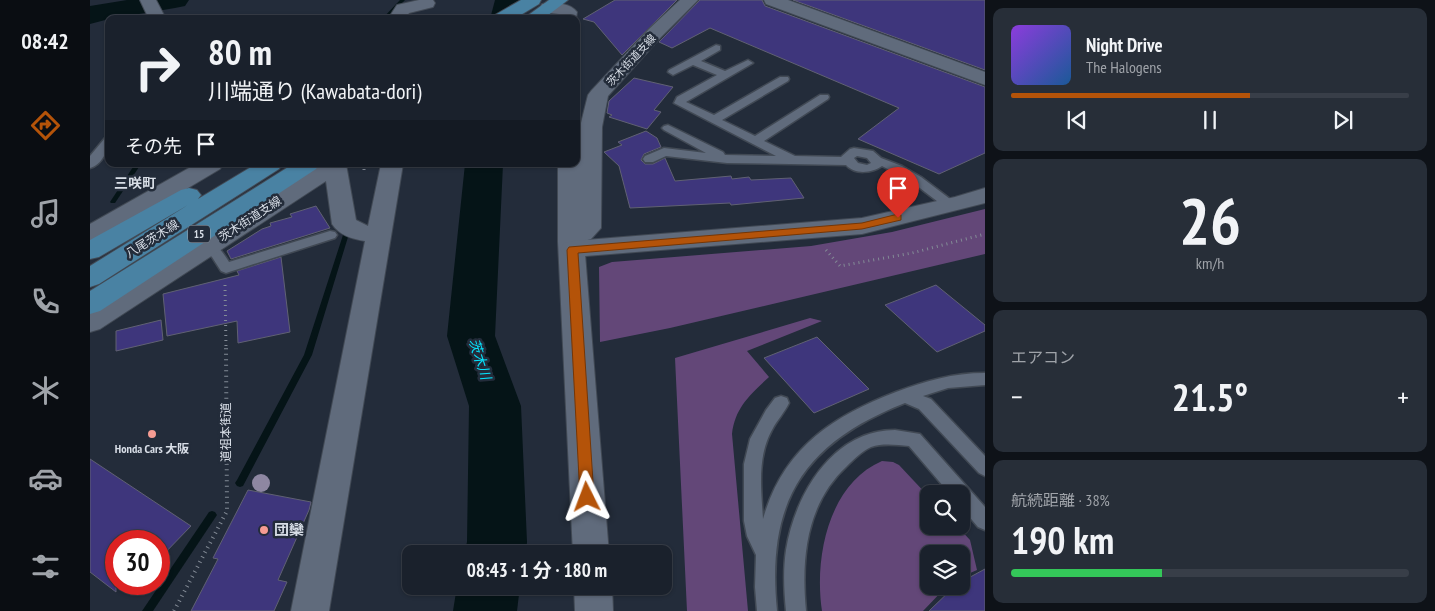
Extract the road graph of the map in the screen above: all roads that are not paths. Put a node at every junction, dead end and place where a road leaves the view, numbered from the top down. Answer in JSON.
{"nodes":[{"id":1,"x":690,"y":0,"type":"edge"},
{"id":2,"x":772,"y":0,"type":"edge"},
{"id":3,"x":428,"y":1,"type":"edge"},
{"id":4,"x":548,"y":2,"type":"edge"},
{"id":5,"x":399,"y":15,"type":"edge"},
{"id":6,"x":420,"y":15,"type":"edge"},
{"id":7,"x":512,"y":15,"type":"edge"},
{"id":8,"x":525,"y":15,"type":"edge"},
{"id":9,"x":535,"y":15,"type":"edge"},
{"id":10,"x":568,"y":15,"type":"edge"},
{"id":11,"x":716,"y":48,"type":"dead end"},
{"id":12,"x":693,"y":61,"type":"junction"},
{"id":13,"x":748,"y":62,"type":"dead end"},
{"id":14,"x":673,"y":72,"type":"dead end"},
{"id":15,"x":725,"y":75,"type":"junction"},
{"id":16,"x":784,"y":79,"type":"dead end"},
{"id":17,"x":985,"y":79,"type":"edge"},
{"id":18,"x":824,"y":97,"type":"dead end"},
{"id":19,"x":714,"y":120,"type":"junction"},
{"id":20,"x":668,"y":128,"type":"dead end"},
{"id":21,"x":756,"y":141,"type":"junction"},
{"id":22,"x":105,"y":146,"type":"edge"},
{"id":23,"x":649,"y":158,"type":"dead end"},
{"id":24,"x":727,"y":159,"type":"junction"},
{"id":25,"x":794,"y":160,"type":"junction"},
{"id":26,"x":90,"y":164,"type":"edge"},
{"id":27,"x":206,"y":167,"type":"edge"},
{"id":28,"x":262,"y":167,"type":"edge"},
{"id":29,"x":266,"y":167,"type":"edge"},
{"id":30,"x":303,"y":167,"type":"edge"},
{"id":31,"x":330,"y":167,"type":"edge"},
{"id":32,"x":335,"y":167,"type":"edge"},
{"id":33,"x":391,"y":167,"type":"edge"},
{"id":34,"x":569,"y":167,"type":"edge"},
{"id":35,"x":241,"y":174,"type":"edge"},
{"id":36,"x":985,"y":195,"type":"edge"},
{"id":37,"x":951,"y":205,"type":"junction"},
{"id":38,"x":90,"y":235,"type":"edge"},
{"id":39,"x":330,"y":235,"type":"dead end"},
{"id":40,"x":378,"y":236,"type":"junction"},
{"id":41,"x":572,"y":246,"type":"junction"},
{"id":42,"x":208,"y":247,"type":"junction"},
{"id":43,"x":90,"y":251,"type":"edge"},
{"id":44,"x":90,"y":278,"type":"edge"},
{"id":45,"x":90,"y":304,"type":"edge"},
{"id":46,"x":90,"y":322,"type":"edge"},
{"id":47,"x":985,"y":379,"type":"edge"},
{"id":48,"x":905,"y":396,"type":"junction"},
{"id":49,"x":782,"y":403,"type":"dead end"},
{"id":50,"x":985,"y":468,"type":"edge"},
{"id":51,"x":985,"y":521,"type":"edge"},
{"id":52,"x":590,"y":545,"type":"edge"},
{"id":53,"x":766,"y":554,"type":"junction"},
{"id":54,"x":593,"y":595,"type":"edge"},
{"id":55,"x":310,"y":611,"type":"edge"},
{"id":56,"x":594,"y":611,"type":"edge"},
{"id":57,"x":767,"y":611,"type":"edge"},
{"id":58,"x":796,"y":611,"type":"edge"}],
"edges":[{"from":1,"to":41,"type":"street","name":"茨木街道支線"},
{"from":2,"to":17,"type":"street"},
{"from":3,"to":5,"type":"street"},
{"from":3,"to":6,"type":"street"},
{"from":4,"to":7,"type":"main road"},
{"from":4,"to":8,"type":"main road"},
{"from":4,"to":9,"type":"main road"},
{"from":4,"to":10,"type":"street"},
{"from":11,"to":12,"type":"lane"},
{"from":12,"to":14,"type":"lane"},
{"from":12,"to":15,"type":"lane"},
{"from":13,"to":15,"type":"lane"},
{"from":15,"to":19,"type":"lane"},
{"from":16,"to":19,"type":"lane"},
{"from":18,"to":21,"type":"lane"},
{"from":19,"to":21,"type":"lane"},
{"from":20,"to":24,"type":"lane"},
{"from":21,"to":25,"type":"lane"},
{"from":22,"to":26,"type":"lane"},
{"from":23,"to":24,"type":"lane"},
{"from":24,"to":25,"type":"lane"},
{"from":25,"to":37,"type":"lane"},
{"from":27,"to":38,"type":"street"},
{"from":28,"to":35,"type":"main road","name":"八尾茨木線","number":"15"},
{"from":29,"to":35,"type":"main road","name":"八尾茨木線","number":"15"},
{"from":30,"to":45,"type":"main road","number":"15"},
{"from":31,"to":42,"type":"street","name":"茨木街道支線"},
{"from":32,"to":40,"type":"street"},
{"from":33,"to":40,"type":"street"},
{"from":34,"to":41,"type":"street"},
{"from":35,"to":43,"type":"main road","number":"15"},
{"from":35,"to":44,"type":"main road","name":"八尾茨木線","number":"15"},
{"from":36,"to":37,"type":"street"},
{"from":37,"to":41,"type":"street"},
{"from":39,"to":42,"type":"lane"},
{"from":40,"to":55,"type":"street"},
{"from":41,"to":52,"type":"street"},
{"from":42,"to":46,"type":"street","name":"茨木街道支線"},
{"from":47,"to":48,"type":"lane"},
{"from":48,"to":50,"type":"lane"},
{"from":48,"to":53,"type":"lane"},
{"from":49,"to":53,"type":"lane"},
{"from":51,"to":58,"type":"lane"},
{"from":53,"to":57,"type":"lane"},
{"from":54,"to":56,"type":"street"}]}
